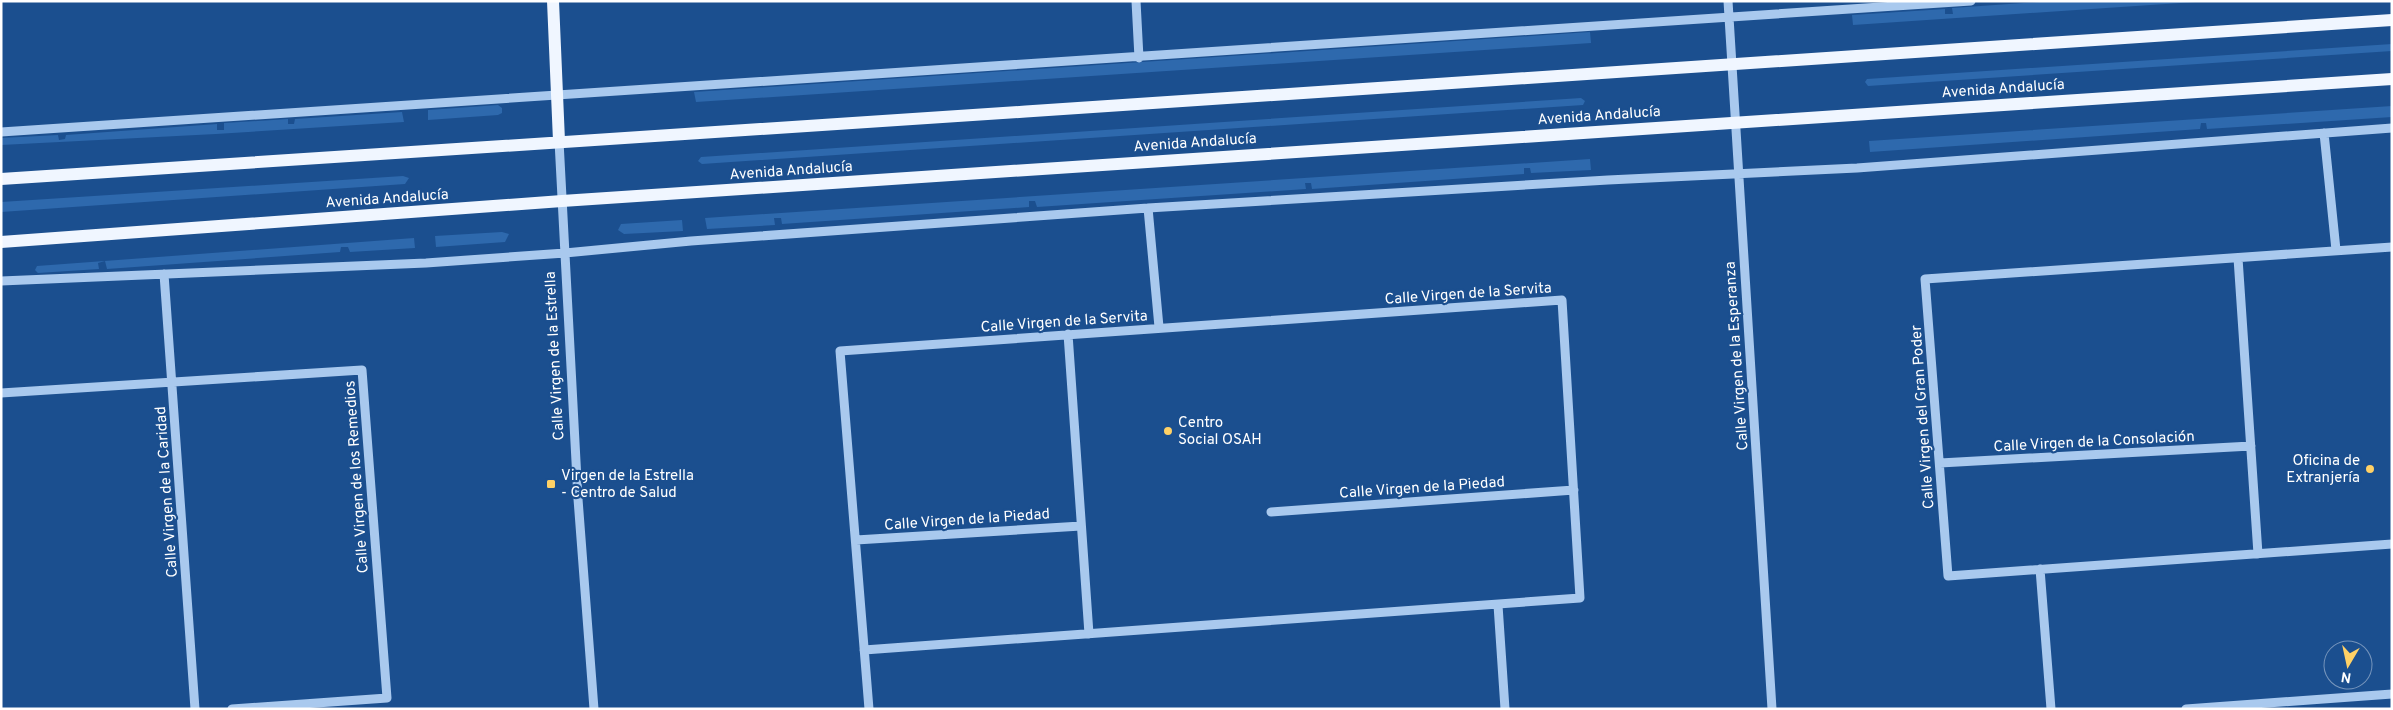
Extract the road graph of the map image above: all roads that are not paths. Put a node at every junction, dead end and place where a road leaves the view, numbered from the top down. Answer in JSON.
{"nodes":[{"id":1,"x":553,"y":1,"type":"edge"},
{"id":2,"x":1136,"y":1,"type":"edge"},
{"id":3,"x":1728,"y":1,"type":"edge"},
{"id":4,"x":1971,"y":1,"type":"edge"},
{"id":5,"x":1729,"y":18,"type":"junction"},
{"id":6,"x":2392,"y":20,"type":"edge"},
{"id":7,"x":1139,"y":58,"type":"junction"},
{"id":8,"x":1731,"y":67,"type":"junction"},
{"id":9,"x":2392,"y":79,"type":"edge"},
{"id":10,"x":558,"y":96,"type":"junction"},
{"id":11,"x":1735,"y":122,"type":"junction"},
{"id":12,"x":2392,"y":128,"type":"edge"},
{"id":13,"x":1,"y":132,"type":"edge"},
{"id":14,"x":2324,"y":133,"type":"junction"},
{"id":15,"x":559,"y":141,"type":"junction"},
{"id":16,"x":1738,"y":175,"type":"junction"},
{"id":17,"x":1,"y":179,"type":"edge"},
{"id":18,"x":562,"y":201,"type":"junction"},
{"id":19,"x":1148,"y":208,"type":"junction"},
{"id":20,"x":1,"y":242,"type":"edge"},
{"id":21,"x":2392,"y":247,"type":"edge"},
{"id":22,"x":2336,"y":250,"type":"junction"},
{"id":23,"x":564,"y":253,"type":"junction"},
{"id":24,"x":2238,"y":258,"type":"junction"},
{"id":25,"x":164,"y":274,"type":"junction"},
{"id":26,"x":1,"y":282,"type":"edge"},
{"id":27,"x":1159,"y":327,"type":"junction"},
{"id":28,"x":1068,"y":334,"type":"junction"},
{"id":29,"x":173,"y":383,"type":"junction"},
{"id":30,"x":1,"y":393,"type":"edge"},
{"id":31,"x":2251,"y":446,"type":"junction"},
{"id":32,"x":1940,"y":463,"type":"junction"},
{"id":33,"x":1574,"y":490,"type":"junction"},
{"id":34,"x":1271,"y":512,"type":"dead end"},
{"id":35,"x":1081,"y":526,"type":"junction"},
{"id":36,"x":856,"y":540,"type":"junction"},
{"id":37,"x":2392,"y":544,"type":"edge"},
{"id":38,"x":2258,"y":554,"type":"junction"},
{"id":39,"x":2040,"y":569,"type":"junction"},
{"id":40,"x":1498,"y":604,"type":"junction"},
{"id":41,"x":1089,"y":634,"type":"junction"},
{"id":42,"x":864,"y":650,"type":"junction"},
{"id":43,"x":2392,"y":694,"type":"edge"},
{"id":44,"x":195,"y":709,"type":"edge"},
{"id":45,"x":232,"y":709,"type":"edge"},
{"id":46,"x":594,"y":709,"type":"edge"},
{"id":47,"x":869,"y":709,"type":"edge"},
{"id":48,"x":1505,"y":709,"type":"edge"},
{"id":49,"x":1772,"y":709,"type":"edge"},
{"id":50,"x":2051,"y":709,"type":"edge"},
{"id":51,"x":2186,"y":709,"type":"edge"}],
"edges":[{"from":1,"to":10,"type":"main road","name":"Calle Virgen de la Estrella"},
{"from":2,"to":7,"type":"street"},
{"from":3,"to":5,"type":"street","name":"Calle Virgen de la Esperanza"},
{"from":4,"to":5,"type":"street"},
{"from":5,"to":7,"type":"street"},
{"from":5,"to":8,"type":"street","name":"Calle Virgen de la Esperanza"},
{"from":6,"to":8,"type":"main road"},
{"from":7,"to":10,"type":"street"},
{"from":8,"to":11,"type":"street","name":"Calle Virgen de la Esperanza"},
{"from":8,"to":15,"type":"main road"},
{"from":9,"to":11,"type":"main road","name":"Avenida Andalucía"},
{"from":10,"to":13,"type":"street"},
{"from":10,"to":15,"type":"main road","name":"Calle Virgen de la Estrella"},
{"from":11,"to":16,"type":"street","name":"Calle Virgen de la Esperanza"},
{"from":11,"to":18,"type":"main road","name":"Avenida Andalucía"},
{"from":12,"to":14,"type":"street"},
{"from":14,"to":16,"type":"street"},
{"from":14,"to":22,"type":"street"},
{"from":15,"to":17,"type":"main road"},
{"from":15,"to":18,"type":"street","name":"Calle Virgen de la Estrella"},
{"from":16,"to":19,"type":"street"},
{"from":16,"to":49,"type":"street","name":"Calle Virgen de la Esperanza"},
{"from":18,"to":20,"type":"main road","name":"Avenida Andalucía"},
{"from":18,"to":23,"type":"street","name":"Calle Virgen de la Estrella"},
{"from":19,"to":23,"type":"street"},
{"from":19,"to":27,"type":"street"},
{"from":21,"to":22,"type":"street","name":"Calle Virgen del Gran Poder"},
{"from":22,"to":24,"type":"street","name":"Calle Virgen del Gran Poder"},
{"from":23,"to":25,"type":"street"},
{"from":23,"to":46,"type":"street","name":"Calle Virgen de la Estrella"},
{"from":24,"to":31,"type":"street"},
{"from":24,"to":32,"type":"street","name":"Calle Virgen del Gran Poder"},
{"from":25,"to":26,"type":"street"},
{"from":25,"to":29,"type":"street","name":"Calle Virgen de la Caridad"},
{"from":27,"to":28,"type":"street","name":"Calle Virgen de la Servita"},
{"from":27,"to":33,"type":"street","name":"Calle Virgen de la Servita"},
{"from":28,"to":35,"type":"street"},
{"from":28,"to":36,"type":"street","name":"Calle Virgen de la Servita"},
{"from":29,"to":30,"type":"street","name":"Calle Virgen de los Remedios"},
{"from":29,"to":44,"type":"street","name":"Calle Virgen de la Caridad"},
{"from":29,"to":45,"type":"street","name":"Calle Virgen de los Remedios"},
{"from":31,"to":32,"type":"street","name":"Calle Virgen de la Consolación"},
{"from":31,"to":38,"type":"street"},
{"from":32,"to":39,"type":"street","name":"Calle Virgen del Gran Poder"},
{"from":33,"to":34,"type":"street","name":"Calle Virgen de la Piedad"},
{"from":33,"to":40,"type":"street","name":"Calle Virgen de la Servita"},
{"from":35,"to":36,"type":"street","name":"Calle Virgen de la Piedad"},
{"from":35,"to":41,"type":"street"},
{"from":36,"to":42,"type":"street","name":"Calle Virgen de la Servita"},
{"from":37,"to":38,"type":"street","name":"Calle Virgen del Gran Poder"},
{"from":38,"to":39,"type":"street","name":"Calle Virgen del Gran Poder"},
{"from":39,"to":50,"type":"street"},
{"from":40,"to":41,"type":"street","name":"Calle Virgen de la Servita"},
{"from":40,"to":48,"type":"street"},
{"from":41,"to":42,"type":"street","name":"Calle Virgen de la Servita"},
{"from":42,"to":47,"type":"street","name":"Calle Virgen de la Servita"},
{"from":43,"to":51,"type":"street"}]}
